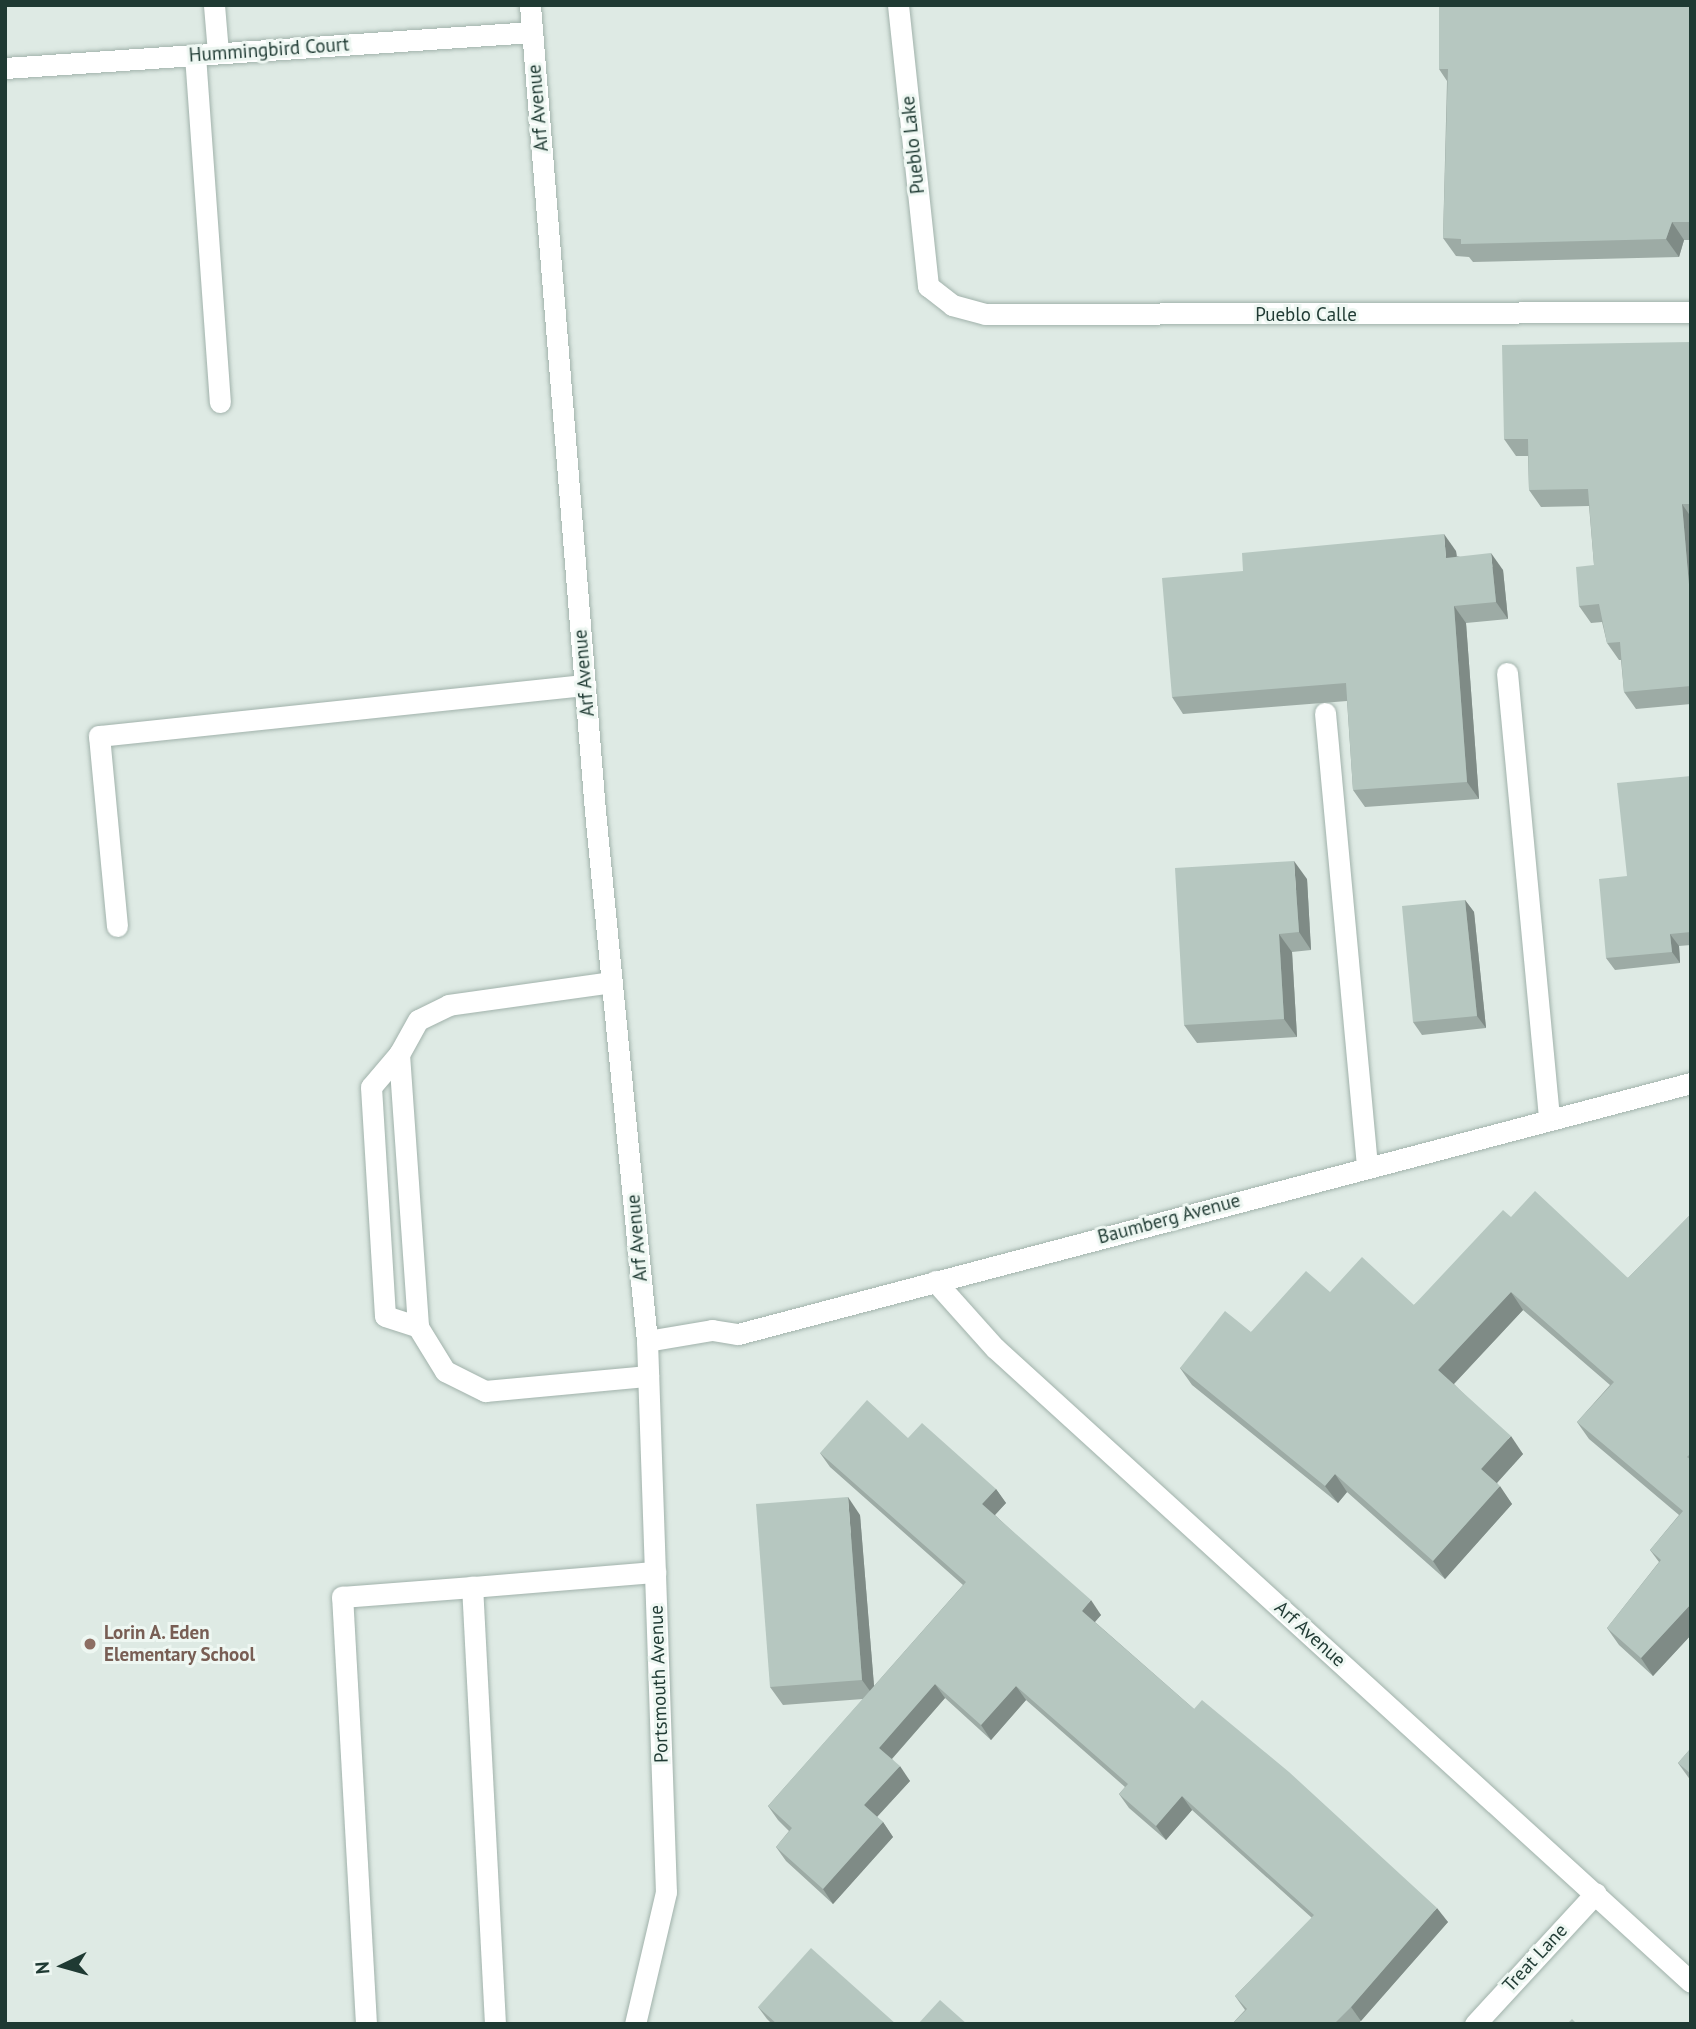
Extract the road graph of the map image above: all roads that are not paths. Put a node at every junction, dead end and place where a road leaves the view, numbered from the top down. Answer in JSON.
{"nodes":[{"id":1,"x":214,"y":5,"type":"edge"},
{"id":2,"x":530,"y":5,"type":"edge"},
{"id":3,"x":898,"y":5,"type":"edge"},
{"id":4,"x":532,"y":32,"type":"junction"},
{"id":5,"x":218,"y":52,"type":"junction"},
{"id":6,"x":195,"y":54,"type":"junction"},
{"id":7,"x":5,"y":68,"type":"edge"},
{"id":8,"x":928,"y":286,"type":"joint"},
{"id":9,"x":1691,"y":312,"type":"edge"},
{"id":10,"x":220,"y":402,"type":"dead end"},
{"id":11,"x":1507,"y":673,"type":"dead end"},
{"id":12,"x":585,"y":685,"type":"junction"},
{"id":13,"x":1325,"y":713,"type":"edge"},
{"id":14,"x":117,"y":926,"type":"dead end"},
{"id":15,"x":612,"y":982,"type":"junction"},
{"id":16,"x":399,"y":1054,"type":"junction"},
{"id":17,"x":1691,"y":1083,"type":"edge"},
{"id":18,"x":1549,"y":1121,"type":"junction"},
{"id":19,"x":1367,"y":1167,"type":"junction"},
{"id":20,"x":935,"y":1280,"type":"junction"},
{"id":21,"x":418,"y":1327,"type":"junction"},
{"id":22,"x":647,"y":1341,"type":"junction"},
{"id":23,"x":648,"y":1376,"type":"junction"},
{"id":24,"x":655,"y":1572,"type":"junction"},
{"id":25,"x":472,"y":1587,"type":"junction"},
{"id":26,"x":1596,"y":1893,"type":"junction"},
{"id":27,"x":1691,"y":1982,"type":"edge"},
{"id":28,"x":366,"y":2024,"type":"edge"},
{"id":29,"x":495,"y":2024,"type":"edge"},
{"id":30,"x":635,"y":2024,"type":"edge"},
{"id":31,"x":1475,"y":2024,"type":"edge"}],
"edges":[{"from":1,"to":5,"type":"street"},
{"from":2,"to":4,"type":"street","name":"Arf Avenue"},
{"from":3,"to":8,"type":"street","name":"Pueblo Lake"},
{"from":4,"to":5,"type":"street","name":"Hummingbird Court"},
{"from":4,"to":12,"type":"street","name":"Arf Avenue"},
{"from":5,"to":6,"type":"street","name":"Hummingbird Court"},
{"from":6,"to":7,"type":"street","name":"Hummingbird Court"},
{"from":6,"to":10,"type":"street"},
{"from":8,"to":9,"type":"street","name":"Pueblo Calle"},
{"from":11,"to":18,"type":"street"},
{"from":12,"to":14,"type":"street"},
{"from":12,"to":15,"type":"street","name":"Arf Avenue"},
{"from":13,"to":19,"type":"street"},
{"from":15,"to":16,"type":"street"},
{"from":15,"to":22,"type":"street","name":"Arf Avenue"},
{"from":16,"to":21,"type":"street"},
{"from":16,"to":21,"type":"street"},
{"from":17,"to":18,"type":"street","name":"Baumberg Avenue"},
{"from":18,"to":19,"type":"street","name":"Baumberg Avenue"},
{"from":19,"to":20,"type":"street","name":"Baumberg Avenue"},
{"from":20,"to":22,"type":"street","name":"Baumberg Avenue"},
{"from":20,"to":26,"type":"street","name":"Arf Avenue"},
{"from":21,"to":23,"type":"street"},
{"from":22,"to":23,"type":"street","name":"Portsmouth Avenue"},
{"from":23,"to":24,"type":"street","name":"Portsmouth Avenue"},
{"from":24,"to":25,"type":"street"},
{"from":24,"to":30,"type":"street","name":"Portsmouth Avenue"},
{"from":25,"to":28,"type":"street"},
{"from":25,"to":29,"type":"street"},
{"from":26,"to":27,"type":"street","name":"Arf Avenue"},
{"from":26,"to":31,"type":"street","name":"Treat Lane"}]}
